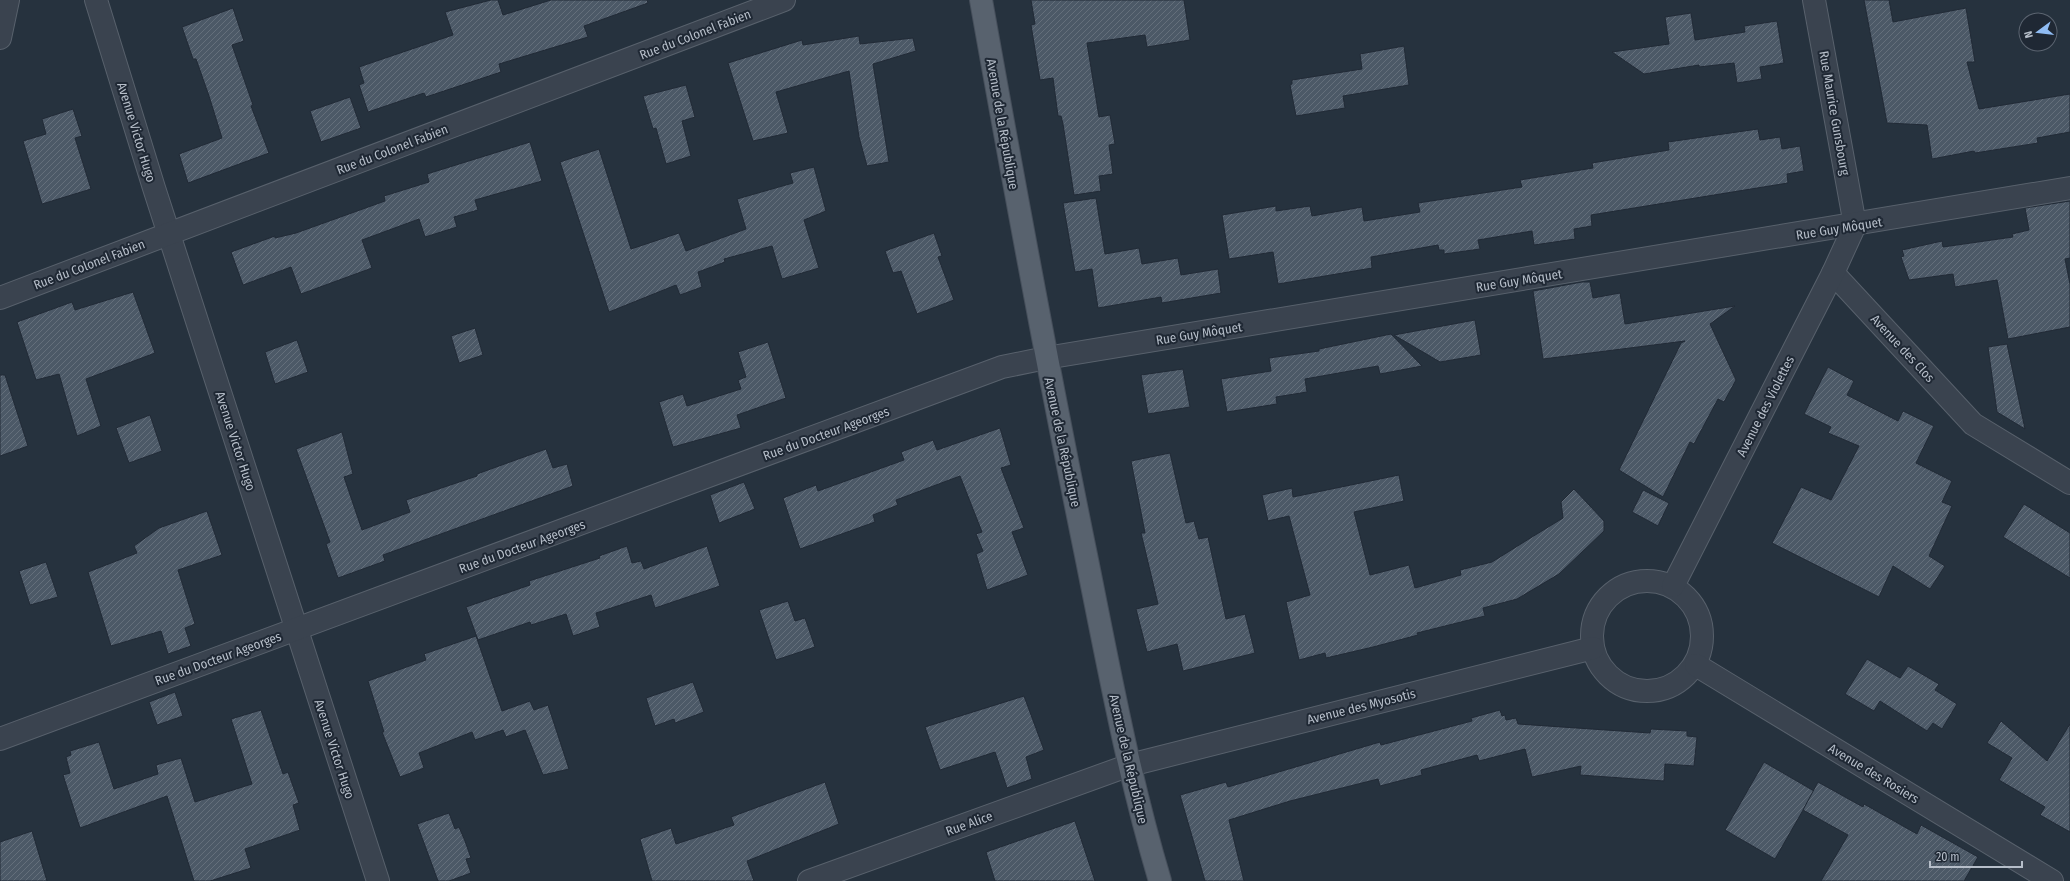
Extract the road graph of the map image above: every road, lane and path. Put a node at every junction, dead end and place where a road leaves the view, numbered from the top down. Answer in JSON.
{"nodes":[{"id":1,"x":8,"y":0,"type":"edge"},
{"id":2,"x":96,"y":0,"type":"edge"},
{"id":3,"x":784,"y":0,"type":"edge"},
{"id":4,"x":981,"y":0,"type":"edge"},
{"id":5,"x":1814,"y":0,"type":"edge"},
{"id":6,"x":0,"y":38,"type":"edge"},
{"id":7,"x":2070,"y":188,"type":"edge"},
{"id":8,"x":1855,"y":225,"type":"junction"},
{"id":9,"x":169,"y":233,"type":"junction"},
{"id":10,"x":1833,"y":273,"type":"junction"},
{"id":11,"x":0,"y":298,"type":"edge"},
{"id":12,"x":1046,"y":358,"type":"junction"},
{"id":13,"x":2070,"y":483,"type":"edge"},
{"id":14,"x":1673,"y":586,"type":"junction"},
{"id":15,"x":297,"y":629,"type":"junction"},
{"id":16,"x":1593,"y":648,"type":"junction"},
{"id":17,"x":1696,"y":665,"type":"junction"},
{"id":18,"x":0,"y":739,"type":"edge"},
{"id":19,"x":1130,"y":765,"type":"junction"},
{"id":20,"x":378,"y":881,"type":"edge"},
{"id":21,"x":809,"y":881,"type":"edge"},
{"id":22,"x":1160,"y":881,"type":"edge"},
{"id":23,"x":2052,"y":881,"type":"edge"}],
"edges":[{"from":1,"to":6,"type":"street"},
{"from":2,"to":9,"type":"street","name":"Avenue Victor Hugo"},
{"from":3,"to":9,"type":"street","name":"Rue du Colonel Fabien"},
{"from":4,"to":12,"type":"main road","name":"Avenue de la République"},
{"from":5,"to":8,"type":"street","name":"Rue Maurice Gunsbourg"},
{"from":7,"to":8,"type":"street","name":"Rue Guy Môquet"},
{"from":8,"to":10,"type":"street","name":"Avenue des Violettes"},
{"from":8,"to":12,"type":"street","name":"Rue Guy Môquet"},
{"from":9,"to":11,"type":"street","name":"Rue du Colonel Fabien"},
{"from":9,"to":15,"type":"street","name":"Avenue Victor Hugo"},
{"from":10,"to":13,"type":"street","name":"Avenue des Clos"},
{"from":10,"to":14,"type":"street","name":"Avenue des Violettes"},
{"from":12,"to":15,"type":"street","name":"Rue du Docteur Ageorges"},
{"from":12,"to":19,"type":"main road","name":"Avenue de la République"},
{"from":14,"to":16,"type":"street"},
{"from":14,"to":17,"type":"street"},
{"from":15,"to":18,"type":"street","name":"Rue du Docteur Ageorges"},
{"from":15,"to":20,"type":"street","name":"Avenue Victor Hugo"},
{"from":16,"to":17,"type":"street"},
{"from":16,"to":19,"type":"street","name":"Avenue des Myosotis"},
{"from":17,"to":23,"type":"street","name":"Avenue des Rosiers"},
{"from":19,"to":21,"type":"street","name":"Rue Alice"},
{"from":19,"to":22,"type":"main road","name":"Avenue de la République"}]}
